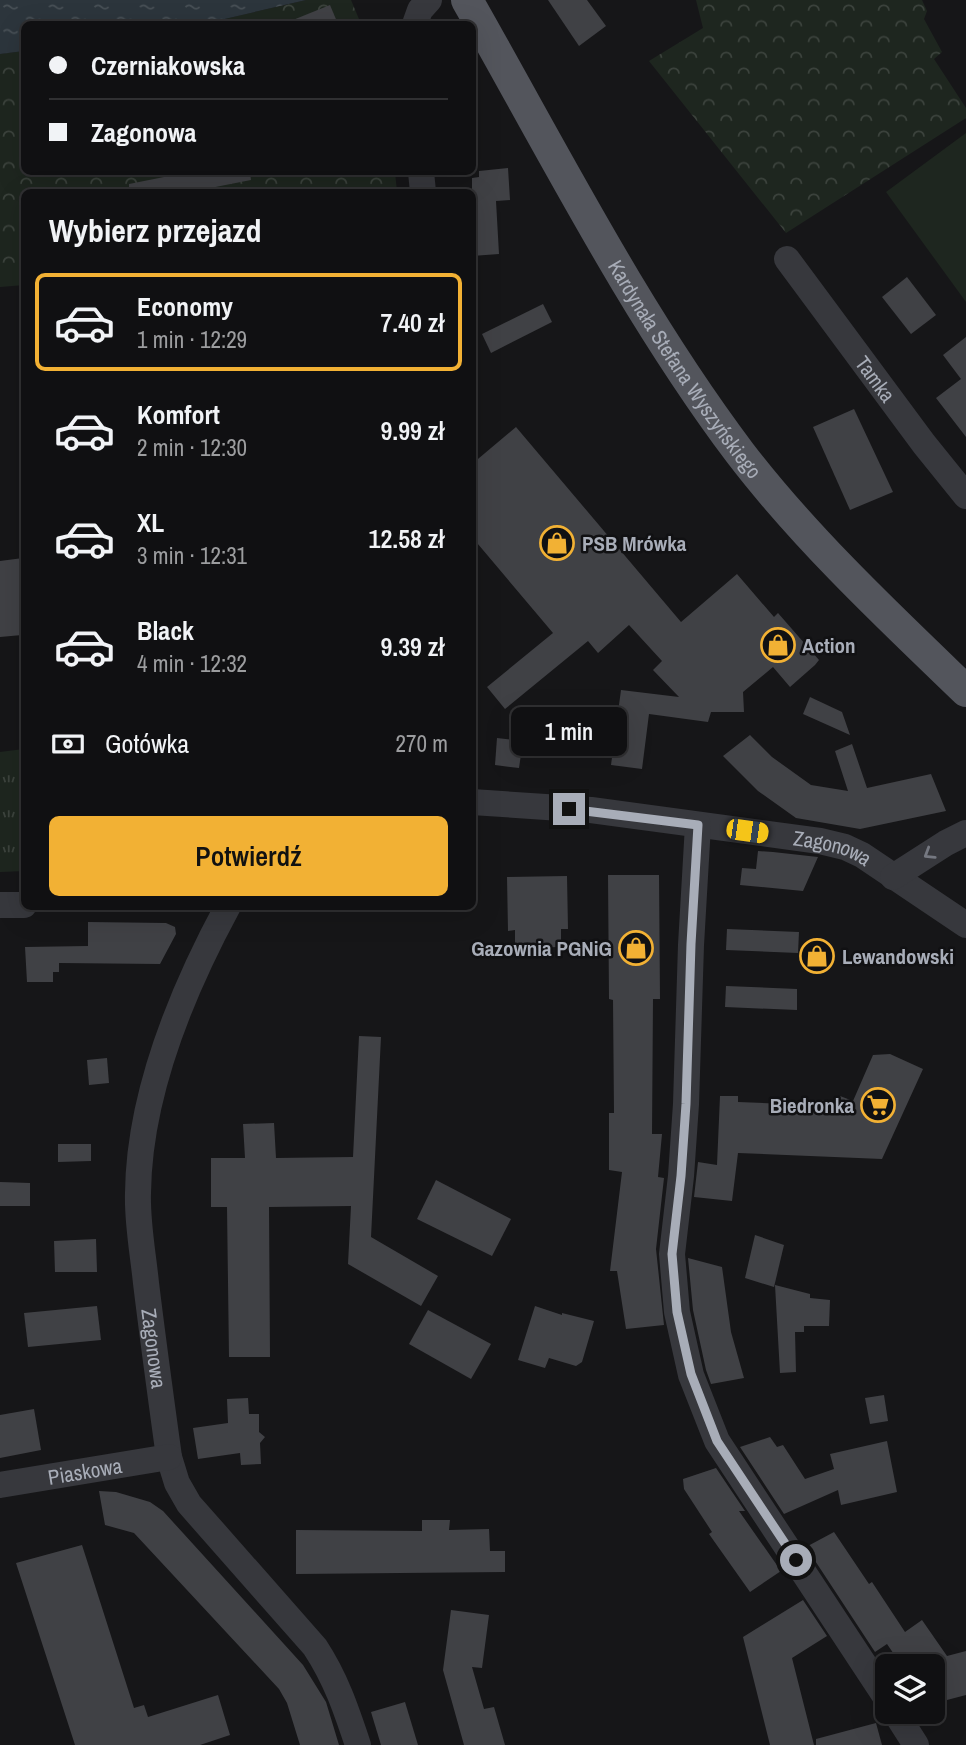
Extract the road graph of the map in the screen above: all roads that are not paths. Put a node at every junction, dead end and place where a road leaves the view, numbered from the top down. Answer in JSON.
{"nodes":[{"id":1,"x":429,"y":0,"type":"edge"},
{"id":2,"x":469,"y":4,"type":"edge"},
{"id":3,"x":416,"y":21,"type":"edge"},
{"id":4,"x":787,"y":259,"type":"dead end"},
{"id":5,"x":966,"y":496,"type":"edge"},
{"id":6,"x":966,"y":691,"type":"edge"},
{"id":7,"x":476,"y":802,"type":"edge"},
{"id":8,"x":698,"y":825,"type":"junction"},
{"id":9,"x":966,"y":833,"type":"edge"},
{"id":10,"x":893,"y":877,"type":"junction"},
{"id":11,"x":0,"y":905,"type":"edge"},
{"id":12,"x":21,"y":905,"type":"edge"},
{"id":13,"x":220,"y":910,"type":"edge"},
{"id":14,"x":966,"y":925,"type":"edge"},
{"id":15,"x":169,"y":1457,"type":"junction"},
{"id":16,"x":0,"y":1485,"type":"edge"},
{"id":17,"x":875,"y":1681,"type":"edge"},
{"id":18,"x":903,"y":1724,"type":"edge"},
{"id":19,"x":358,"y":1745,"type":"edge"},
{"id":20,"x":916,"y":1745,"type":"edge"}],
"edges":[{"from":1,"to":3,"type":"street"},
{"from":2,"to":6,"type":"main road","name":"Kardynała Stefana Wyszyńskiego"},
{"from":4,"to":5,"type":"street","name":"Tamka"},
{"from":7,"to":8,"type":"street","name":"Zagonowa"},
{"from":8,"to":10,"type":"street","name":"Zagonowa"},
{"from":8,"to":17,"type":"street"},
{"from":9,"to":10,"type":"street","one_way":true},
{"from":10,"to":14,"type":"street","name":"Zagonowa"},
{"from":11,"to":12,"type":"street"},
{"from":13,"to":15,"type":"street","name":"Zagonowa"},
{"from":15,"to":16,"type":"street","name":"Piaskowa"},
{"from":15,"to":19,"type":"street","name":"Zagonowa"},
{"from":18,"to":20,"type":"street"}]}
